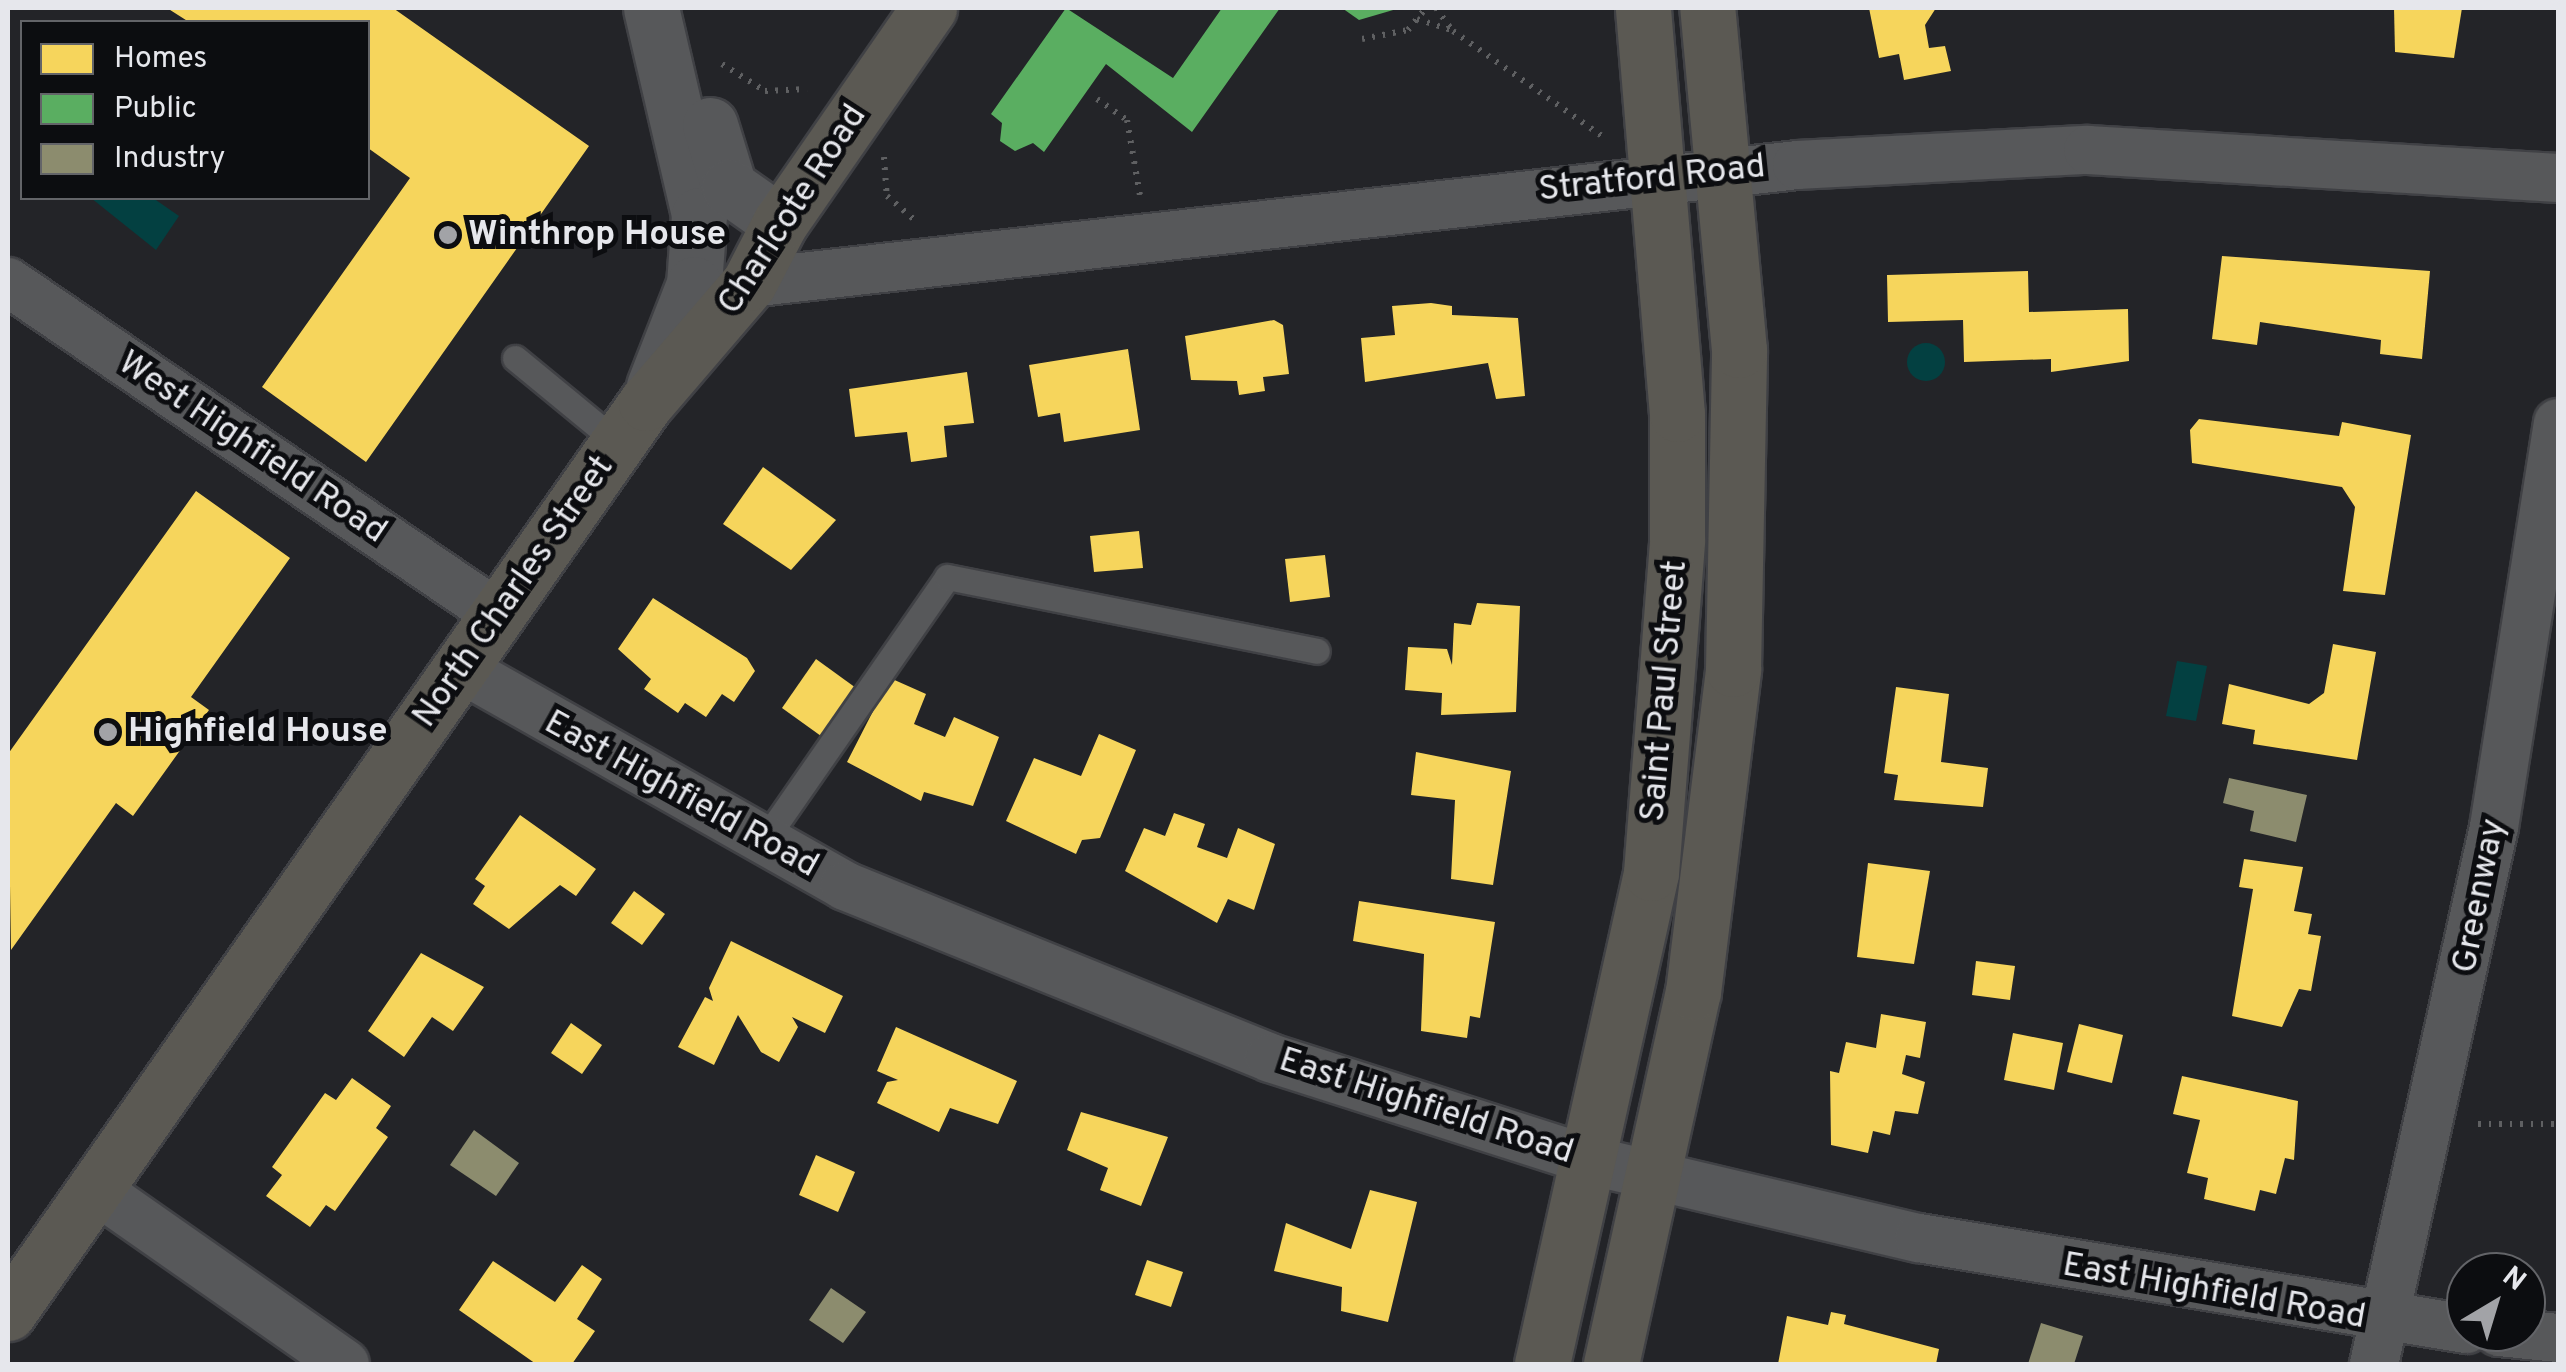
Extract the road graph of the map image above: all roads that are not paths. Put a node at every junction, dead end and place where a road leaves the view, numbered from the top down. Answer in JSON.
{"nodes":[{"id":1,"x":651,"y":8,"type":"edge"},
{"id":2,"x":663,"y":8,"type":"edge"},
{"id":3,"x":929,"y":8,"type":"edge"},
{"id":4,"x":1643,"y":8,"type":"edge"},
{"id":5,"x":1707,"y":8,"type":"edge"},
{"id":6,"x":1727,"y":169,"type":"junction"},
{"id":7,"x":1660,"y":176,"type":"junction"},
{"id":8,"x":2558,"y":178,"type":"edge"},
{"id":9,"x":780,"y":223,"type":"junction"},
{"id":10,"x":749,"y":284,"type":"junction"},
{"id":11,"x":9,"y":286,"type":"edge"},
{"id":12,"x":515,"y":358,"type":"dead end"},
{"id":13,"x":632,"y":423,"type":"junction"},
{"id":14,"x":2558,"y":423,"type":"edge"},
{"id":15,"x":497,"y":614,"type":"junction"},
{"id":16,"x":1316,"y":651,"type":"dead end"},
{"id":17,"x":460,"y":668,"type":"junction"},
{"id":18,"x":762,"y":845,"type":"junction"},
{"id":19,"x":1592,"y":1160,"type":"junction"},
{"id":20,"x":1656,"y":1177,"type":"junction"},
{"id":21,"x":95,"y":1189,"type":"junction"},
{"id":22,"x":8,"y":1314,"type":"edge"},
{"id":23,"x":2446,"y":1332,"type":"edge"},
{"id":24,"x":2380,"y":1343,"type":"edge"},
{"id":25,"x":345,"y":1364,"type":"edge"},
{"id":26,"x":1542,"y":1364,"type":"edge"},
{"id":27,"x":1611,"y":1364,"type":"edge"}],
"edges":[{"from":1,"to":13,"type":"main road","name":"North Charles Street"},
{"from":2,"to":9,"type":"main road"},
{"from":3,"to":9,"type":"main road","name":"Charlcote Road"},
{"from":4,"to":7,"type":"main road","name":"Saint Paul Street"},
{"from":5,"to":6,"type":"main road","name":"Saint Paul Street"},
{"from":6,"to":7,"type":"street","name":"Stratford Road"},
{"from":6,"to":8,"type":"street","name":"Stratford Road"},
{"from":6,"to":20,"type":"main road","name":"Saint Paul Street"},
{"from":7,"to":10,"type":"street","name":"Stratford Road"},
{"from":7,"to":19,"type":"main road","name":"Saint Paul Street"},
{"from":9,"to":10,"type":"main road","name":"Charlcote Road"},
{"from":10,"to":13,"type":"main road","name":"Charlcote Road"},
{"from":11,"to":15,"type":"street","name":"West Highfield Road"},
{"from":12,"to":13,"type":"lane"},
{"from":13,"to":15,"type":"main road","name":"North Charles Street"},
{"from":14,"to":24,"type":"street","name":"Greenway"},
{"from":15,"to":17,"type":"main road","name":"North Charles Street"},
{"from":16,"to":18,"type":"lane"},
{"from":17,"to":18,"type":"street","name":"East Highfield Road"},
{"from":17,"to":21,"type":"main road","name":"North Charles Street"},
{"from":18,"to":19,"type":"street","name":"East Highfield Road"},
{"from":19,"to":20,"type":"street","name":"East Highfield Road"},
{"from":19,"to":26,"type":"main road","name":"Saint Paul Street"},
{"from":20,"to":24,"type":"street","name":"East Highfield Road"},
{"from":20,"to":27,"type":"main road","name":"Saint Paul Street"},
{"from":21,"to":22,"type":"main road","name":"North Charles Street"},
{"from":21,"to":25,"type":"street"},
{"from":23,"to":24,"type":"street","name":"East Highfield Road"}]}
